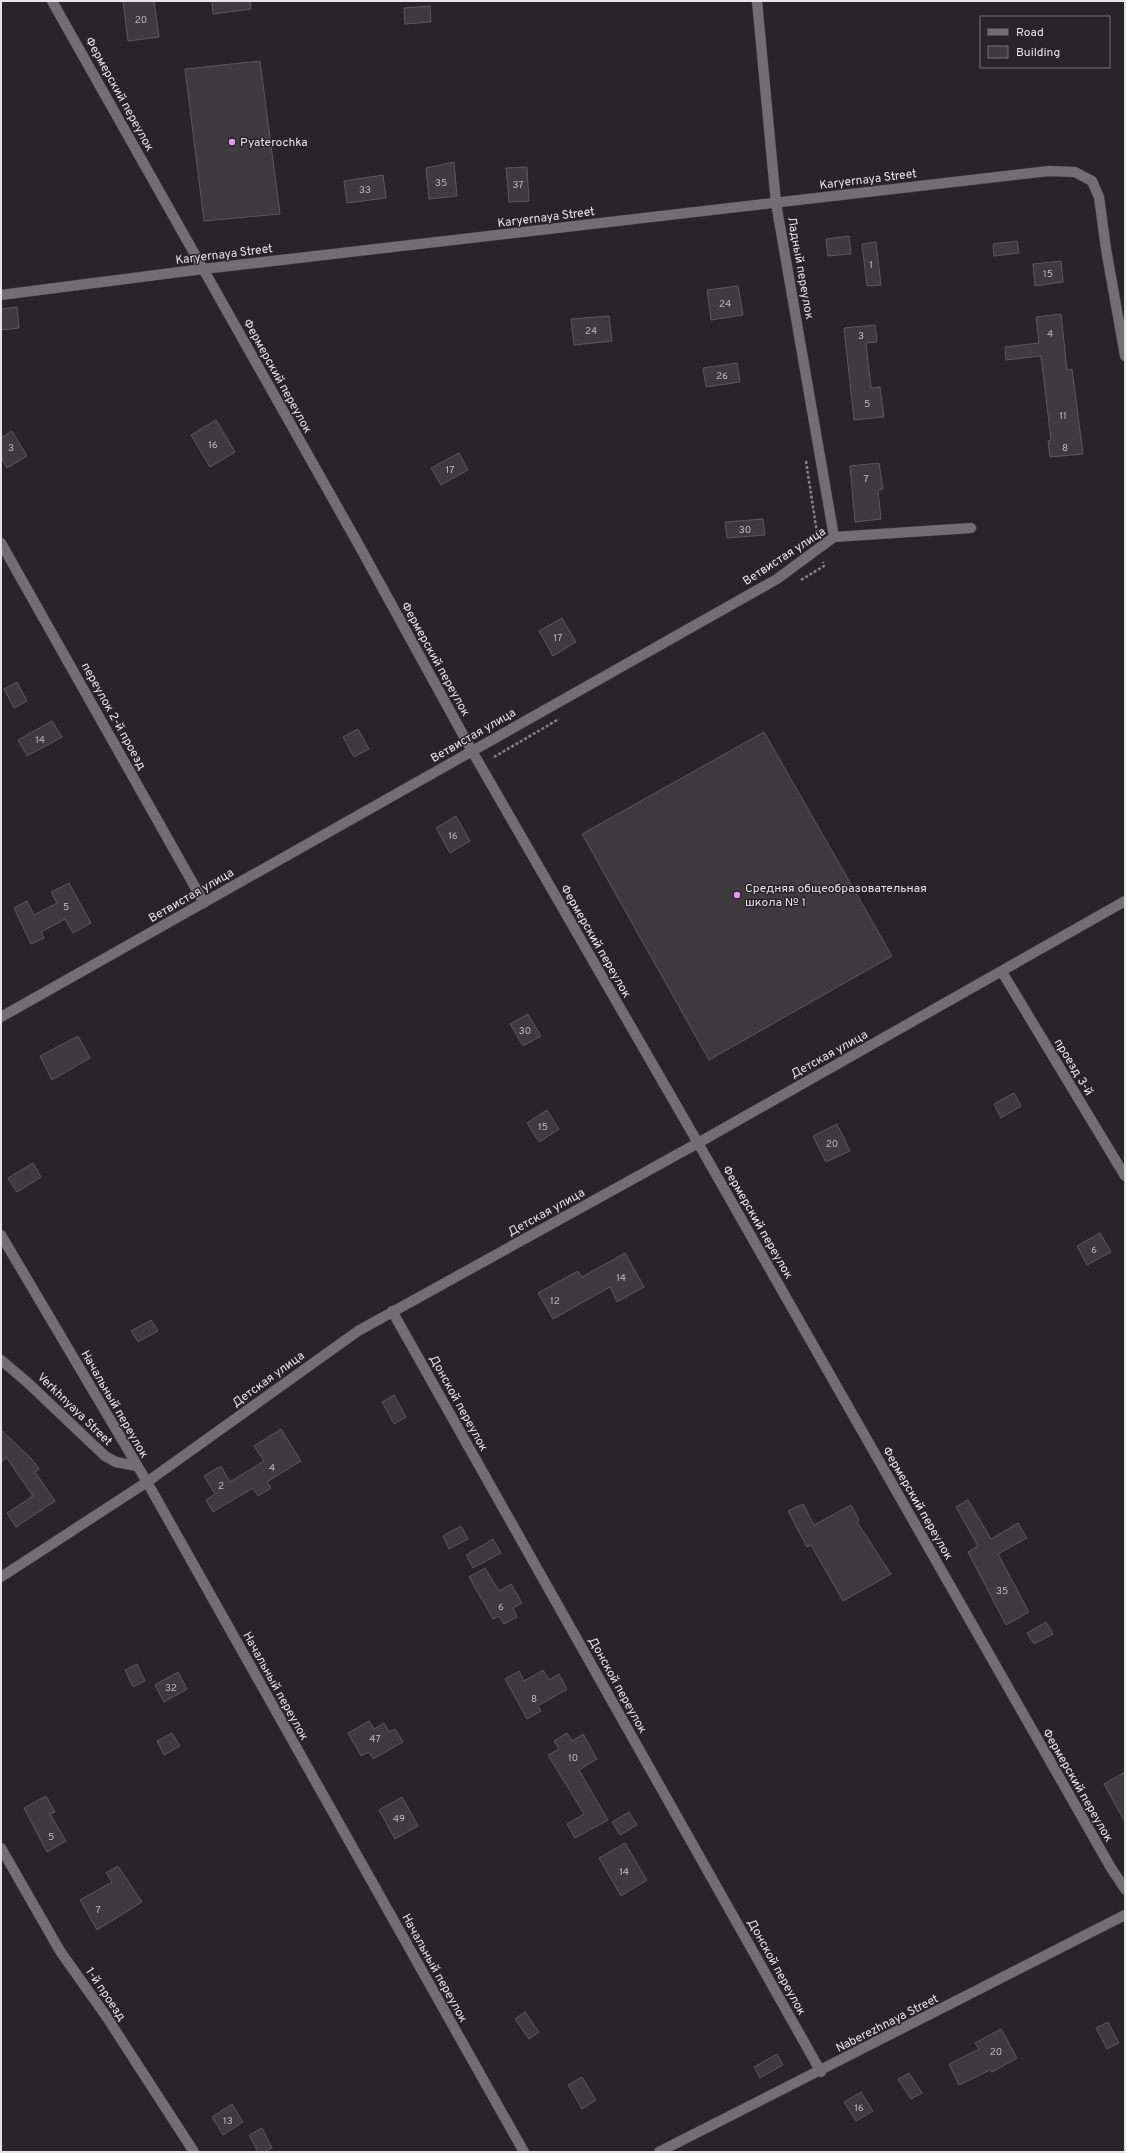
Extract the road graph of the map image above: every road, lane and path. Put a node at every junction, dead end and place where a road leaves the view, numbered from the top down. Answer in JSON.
{"nodes":[{"id":1,"x":52,"y":1,"type":"edge"},
{"id":2,"x":757,"y":1,"type":"edge"},
{"id":3,"x":776,"y":203,"type":"junction"},
{"id":4,"x":203,"y":269,"type":"junction"},
{"id":5,"x":1,"y":295,"type":"edge"},
{"id":6,"x":1125,"y":356,"type":"edge"},
{"id":7,"x":804,"y":454,"type":"dead end"},
{"id":8,"x":971,"y":528,"type":"dead end"},
{"id":9,"x":834,"y":537,"type":"junction"},
{"id":10,"x":1,"y":543,"type":"edge"},
{"id":11,"x":820,"y":547,"type":"junction"},
{"id":12,"x":796,"y":582,"type":"dead end"},
{"id":13,"x":563,"y":717,"type":"dead end"},
{"id":14,"x":472,"y":751,"type":"junction"},
{"id":15,"x":494,"y":757,"type":"dead end"},
{"id":16,"x":1125,"y":901,"type":"edge"},
{"id":17,"x":204,"y":902,"type":"junction"},
{"id":18,"x":1002,"y":972,"type":"junction"},
{"id":19,"x":1,"y":1017,"type":"edge"},
{"id":20,"x":698,"y":1143,"type":"junction"},
{"id":21,"x":1125,"y":1176,"type":"edge"},
{"id":22,"x":1,"y":1235,"type":"edge"},
{"id":23,"x":392,"y":1311,"type":"junction"},
{"id":24,"x":1,"y":1360,"type":"edge"},
{"id":25,"x":136,"y":1466,"type":"junction"},
{"id":26,"x":147,"y":1482,"type":"junction"},
{"id":27,"x":1,"y":1577,"type":"edge"},
{"id":28,"x":1,"y":1848,"type":"edge"},
{"id":29,"x":1125,"y":1889,"type":"edge"},
{"id":30,"x":1125,"y":1915,"type":"edge"},
{"id":31,"x":820,"y":2072,"type":"junction"},
{"id":32,"x":194,"y":2152,"type":"edge"},
{"id":33,"x":524,"y":2152,"type":"edge"},
{"id":34,"x":659,"y":2152,"type":"edge"}],
"edges":[{"from":1,"to":4,"type":"street","name":"Фермерский переулок"},
{"from":2,"to":3,"type":"street","name":"Ладный переулок"},
{"from":3,"to":4,"type":"street","name":"Karyernaya Street"},
{"from":3,"to":6,"type":"street","name":"Karyernaya Street"},
{"from":3,"to":9,"type":"street","name":"Ладный переулок"},
{"from":4,"to":5,"type":"street","name":"Karyernaya Street"},
{"from":4,"to":14,"type":"street","name":"Фермерский переулок"},
{"from":7,"to":11,"type":"path"},
{"from":8,"to":9,"type":"street","name":"Ветвистая улица"},
{"from":9,"to":11,"type":"street","name":"Ветвистая улица"},
{"from":10,"to":17,"type":"street","name":"переулок 2-й проезд"},
{"from":11,"to":12,"type":"path"},
{"from":11,"to":14,"type":"street","name":"Ветвистая улица"},
{"from":13,"to":15,"type":"path"},
{"from":14,"to":17,"type":"street","name":"Ветвистая улица"},
{"from":14,"to":20,"type":"street","name":"Фермерский переулок"},
{"from":16,"to":18,"type":"street","name":"Детская улица"},
{"from":17,"to":19,"type":"street","name":"Ветвистая улица"},
{"from":18,"to":20,"type":"street","name":"Детская улица"},
{"from":18,"to":21,"type":"street","name":"проезд 3-й"},
{"from":20,"to":23,"type":"street","name":"Детская улица"},
{"from":20,"to":29,"type":"street","name":"Фермерский переулок"},
{"from":22,"to":25,"type":"street","name":"Начальный переулок"},
{"from":23,"to":26,"type":"street","name":"Детская улица"},
{"from":23,"to":31,"type":"street","name":"Донской переулок"},
{"from":24,"to":25,"type":"street","name":"Verkhnyaya Street"},
{"from":25,"to":26,"type":"street","name":"Начальный переулок"},
{"from":26,"to":27,"type":"street","name":"Детская улица"},
{"from":26,"to":33,"type":"street","name":"Начальный переулок"},
{"from":28,"to":32,"type":"street","name":"1-й проезд"},
{"from":30,"to":31,"type":"street","name":"Naberezhnaya Street"},
{"from":31,"to":34,"type":"street","name":"Naberezhnaya Street"}]}
